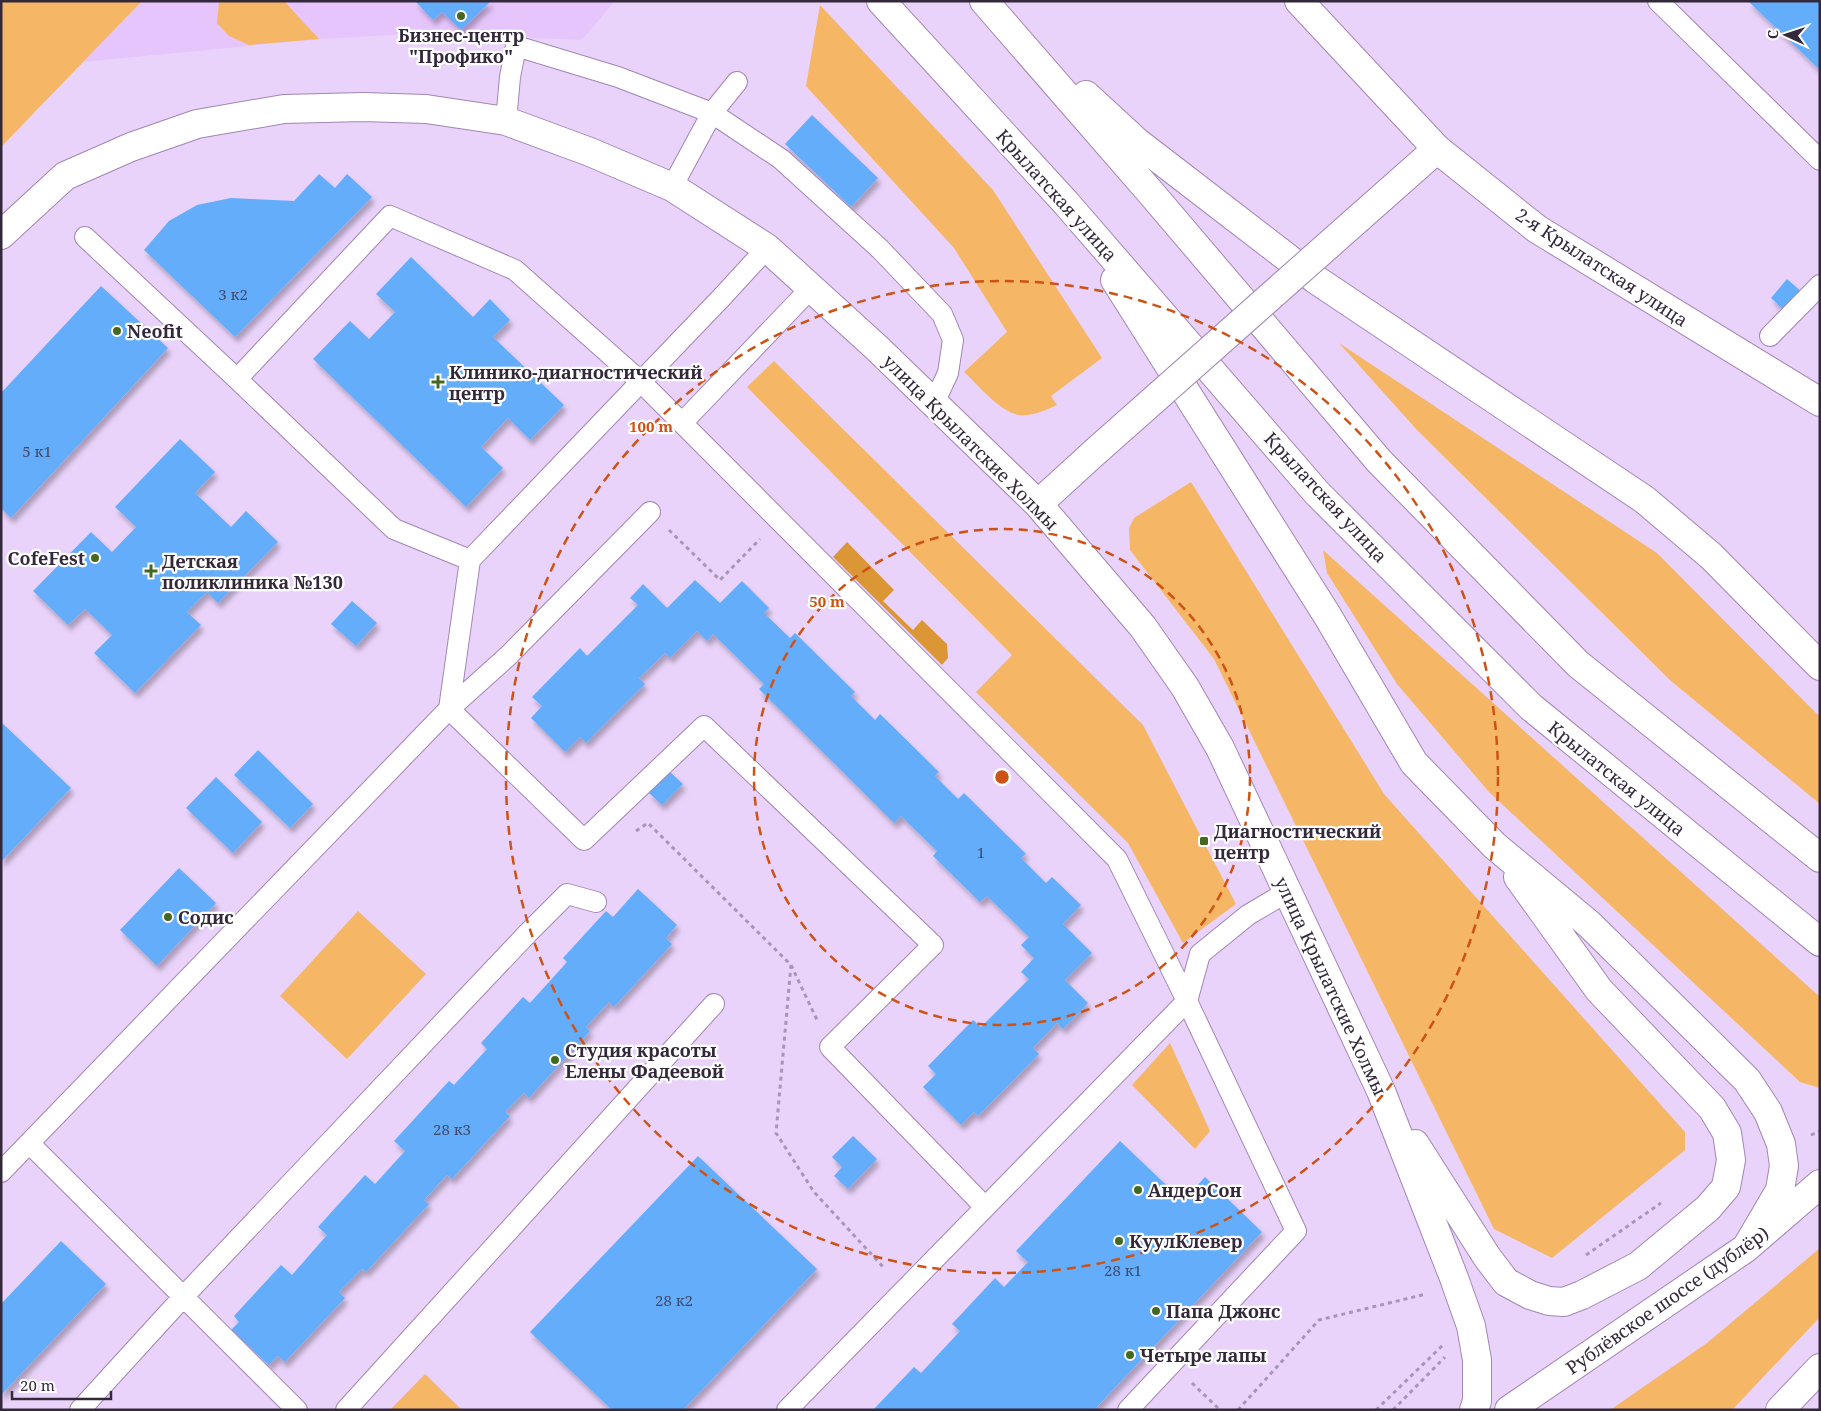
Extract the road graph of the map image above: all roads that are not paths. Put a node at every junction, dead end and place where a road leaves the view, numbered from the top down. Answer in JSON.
{"nodes":[{"id":1,"x":881,"y":1,"type":"edge"},
{"id":2,"x":986,"y":1,"type":"edge"},
{"id":3,"x":1299,"y":1,"type":"edge"},
{"id":4,"x":1658,"y":1,"type":"edge"},
{"id":5,"x":737,"y":82,"type":"dead end"},
{"id":6,"x":712,"y":113,"type":"junction"},
{"id":7,"x":506,"y":122,"type":"junction"},
{"id":8,"x":1437,"y":149,"type":"junction"},
{"id":9,"x":1820,"y":160,"type":"edge"},
{"id":10,"x":672,"y":187,"type":"junction"},
{"id":11,"x":1066,"y":203,"type":"junction"},
{"id":12,"x":1,"y":234,"type":"edge"},
{"id":13,"x":85,"y":237,"type":"dead end"},
{"id":14,"x":767,"y":248,"type":"junction"},
{"id":15,"x":1820,"y":285,"type":"edge"},
{"id":16,"x":812,"y":287,"type":"junction"},
{"id":17,"x":1770,"y":336,"type":"dead end"},
{"id":18,"x":237,"y":379,"type":"junction"},
{"id":19,"x":640,"y":381,"type":"junction"},
{"id":20,"x":1820,"y":402,"type":"edge"},
{"id":21,"x":934,"y":403,"type":"junction"},
{"id":22,"x":682,"y":424,"type":"junction"},
{"id":23,"x":1038,"y":504,"type":"junction"},
{"id":24,"x":650,"y":512,"type":"road end"},
{"id":25,"x":470,"y":560,"type":"junction"},
{"id":26,"x":1820,"y":666,"type":"edge"},
{"id":27,"x":449,"y":709,"type":"junction"},
{"id":28,"x":1495,"y":846,"type":"junction"},
{"id":29,"x":1820,"y":858,"type":"edge"},
{"id":30,"x":1287,"y":892,"type":"junction"},
{"id":31,"x":596,"y":902,"type":"dead end"},
{"id":32,"x":1820,"y":942,"type":"edge"},
{"id":33,"x":1188,"y":1001,"type":"junction"},
{"id":34,"x":714,"y":1004,"type":"dead end"},
{"id":35,"x":1381,"y":1091,"type":"junction"},
{"id":36,"x":29,"y":1143,"type":"junction"},
{"id":37,"x":1,"y":1172,"type":"edge"},
{"id":38,"x":1820,"y":1184,"type":"edge"},
{"id":39,"x":985,"y":1207,"type":"junction"},
{"id":40,"x":1746,"y":1248,"type":"junction"},
{"id":41,"x":184,"y":1296,"type":"junction"},
{"id":42,"x":1820,"y":1368,"type":"edge"},
{"id":43,"x":80,"y":1410,"type":"edge"},
{"id":44,"x":298,"y":1410,"type":"edge"},
{"id":45,"x":346,"y":1410,"type":"edge"},
{"id":46,"x":786,"y":1410,"type":"edge"},
{"id":47,"x":1128,"y":1410,"type":"edge"},
{"id":48,"x":1474,"y":1410,"type":"edge"},
{"id":49,"x":1509,"y":1410,"type":"edge"},
{"id":50,"x":1780,"y":1410,"type":"edge"}],
"edges":[{"from":1,"to":11,"type":"main road","name":"Крылатская улица"},
{"from":2,"to":26,"type":"main road"},
{"from":2,"to":29,"type":"main road"},
{"from":3,"to":8,"type":"main road","name":"2-я Крылатская улица"},
{"from":4,"to":9,"type":"lane"},
{"from":5,"to":6,"type":"lane"},
{"from":6,"to":7,"type":"lane"},
{"from":6,"to":10,"type":"lane"},
{"from":6,"to":21,"type":"lane"},
{"from":7,"to":10,"type":"main road","name":"улица Крылатские Холмы"},
{"from":7,"to":12,"type":"main road","name":"улица Крылатские Холмы"},
{"from":8,"to":20,"type":"main road","name":"2-я Крылатская улица"},
{"from":8,"to":23,"type":"main road","bridge":true},
{"from":10,"to":14,"type":"main road","name":"улица Крылатские Холмы"},
{"from":11,"to":28,"type":"main road"},
{"from":11,"to":32,"type":"main road","name":"Крылатская улица"},
{"from":13,"to":18,"type":"lane"},
{"from":14,"to":16,"type":"main road","name":"улица Крылатские Холмы"},
{"from":14,"to":19,"type":"lane"},
{"from":15,"to":17,"type":"lane"},
{"from":16,"to":21,"type":"main road","name":"улица Крылатские Холмы"},
{"from":16,"to":22,"type":"lane"},
{"from":18,"to":19,"type":"lane"},
{"from":18,"to":25,"type":"lane"},
{"from":19,"to":22,"type":"lane"},
{"from":19,"to":25,"type":"lane"},
{"from":21,"to":23,"type":"main road","name":"улица Крылатские Холмы"},
{"from":22,"to":33,"type":"lane"},
{"from":23,"to":30,"type":"main road","name":"улица Крылатские Холмы"},
{"from":24,"to":27,"type":"lane"},
{"from":25,"to":27,"type":"lane"},
{"from":27,"to":36,"type":"lane"},
{"from":27,"to":39,"type":"lane"},
{"from":28,"to":35,"type":"main road"},
{"from":28,"to":40,"type":"main road"},
{"from":30,"to":33,"type":"lane"},
{"from":30,"to":35,"type":"main road","name":"улица Крылатские Холмы"},
{"from":31,"to":41,"type":"lane"},
{"from":33,"to":39,"type":"lane"},
{"from":33,"to":47,"type":"lane"},
{"from":34,"to":45,"type":"lane"},
{"from":35,"to":48,"type":"main road","name":"улица Крылатские Холмы"},
{"from":36,"to":37,"type":"lane"},
{"from":36,"to":41,"type":"lane"},
{"from":38,"to":40,"type":"main road","name":"Рублёвское шоссе (дублёр)"},
{"from":39,"to":46,"type":"lane"},
{"from":40,"to":49,"type":"main road","name":"Рублёвское шоссе (дублёр)"},
{"from":41,"to":43,"type":"lane"},
{"from":41,"to":44,"type":"lane"},
{"from":42,"to":50,"type":"main road"}]}
